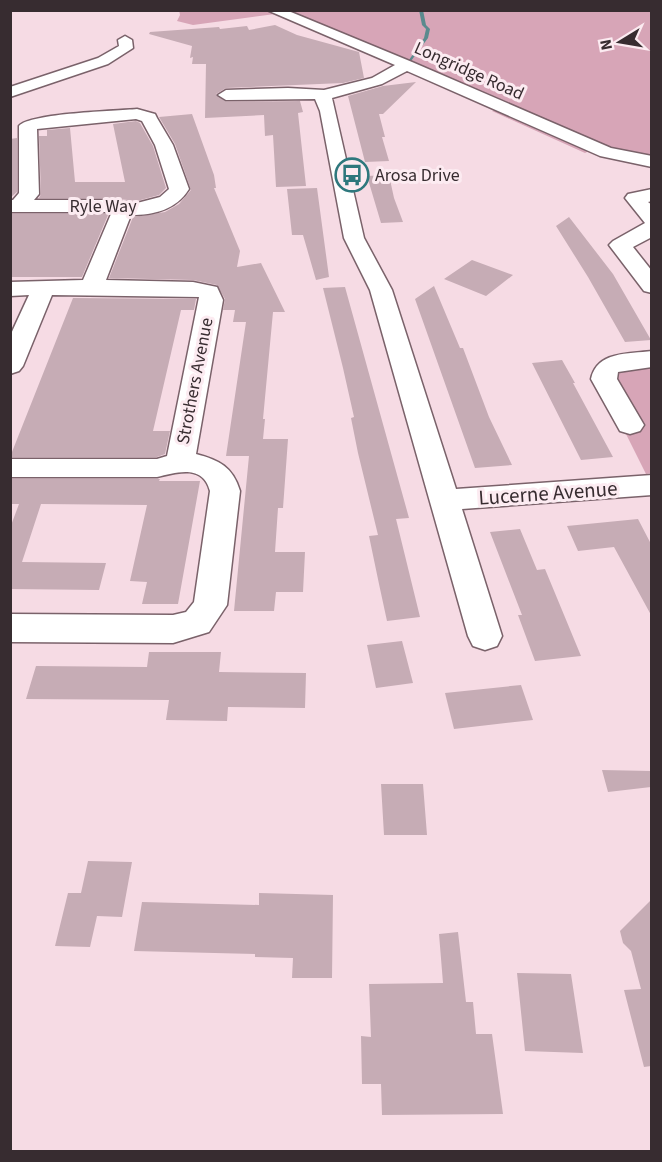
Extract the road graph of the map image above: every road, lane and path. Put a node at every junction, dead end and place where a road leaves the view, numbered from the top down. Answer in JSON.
{"nodes":[{"id":1,"x":273,"y":10,"type":"edge"},
{"id":2,"x":125,"y":40,"type":"dead end"},
{"id":3,"x":407,"y":65,"type":"junction"},
{"id":4,"x":10,"y":73,"type":"edge"},
{"id":5,"x":39,"y":82,"type":"junction"},
{"id":6,"x":10,"y":92,"type":"edge"},
{"id":7,"x":226,"y":95,"type":"dead end"},
{"id":8,"x":324,"y":95,"type":"junction"},
{"id":9,"x":651,"y":162,"type":"edge"},
{"id":10,"x":651,"y":195,"type":"edge"},
{"id":11,"x":15,"y":206,"type":"edge"},
{"id":12,"x":119,"y":209,"type":"junction"},
{"id":13,"x":651,"y":219,"type":"edge"},
{"id":14,"x":651,"y":228,"type":"edge"},
{"id":15,"x":651,"y":286,"type":"edge"},
{"id":16,"x":92,"y":287,"type":"junction"},
{"id":17,"x":10,"y":289,"type":"edge"},
{"id":18,"x":43,"y":290,"type":"junction"},
{"id":19,"x":651,"y":359,"type":"edge"},
{"id":20,"x":10,"y":366,"type":"edge"},
{"id":21,"x":630,"y":425,"type":"dead end"},
{"id":22,"x":180,"y":462,"type":"junction"},
{"id":23,"x":10,"y":468,"type":"edge"},
{"id":24,"x":651,"y":485,"type":"edge"},
{"id":25,"x":445,"y":500,"type":"junction"},
{"id":26,"x":10,"y":628,"type":"edge"},
{"id":27,"x":485,"y":636,"type":"dead end"}],
"edges":[{"from":1,"to":3,"type":"street","name":"Longridge Road"},
{"from":2,"to":5,"type":"street"},
{"from":3,"to":8,"type":"street"},
{"from":3,"to":9,"type":"street","name":"Longridge Road"},
{"from":4,"to":5,"type":"street"},
{"from":5,"to":6,"type":"street"},
{"from":7,"to":8,"type":"street"},
{"from":8,"to":25,"type":"street"},
{"from":10,"to":13,"type":"street"},
{"from":11,"to":12,"type":"street","name":"Ryle Way"},
{"from":11,"to":12,"type":"street","name":"Ryle Way"},
{"from":12,"to":16,"type":"street"},
{"from":14,"to":15,"type":"street"},
{"from":16,"to":18,"type":"street","name":"Strothers Avenue"},
{"from":16,"to":22,"type":"street","name":"Strothers Avenue"},
{"from":17,"to":18,"type":"street","name":"Strothers Avenue"},
{"from":18,"to":20,"type":"street"},
{"from":19,"to":21,"type":"street"},
{"from":22,"to":23,"type":"street","name":"Strothers Avenue"},
{"from":22,"to":26,"type":"street"},
{"from":24,"to":25,"type":"street","name":"Lucerne Avenue"},
{"from":25,"to":27,"type":"street"}]}
